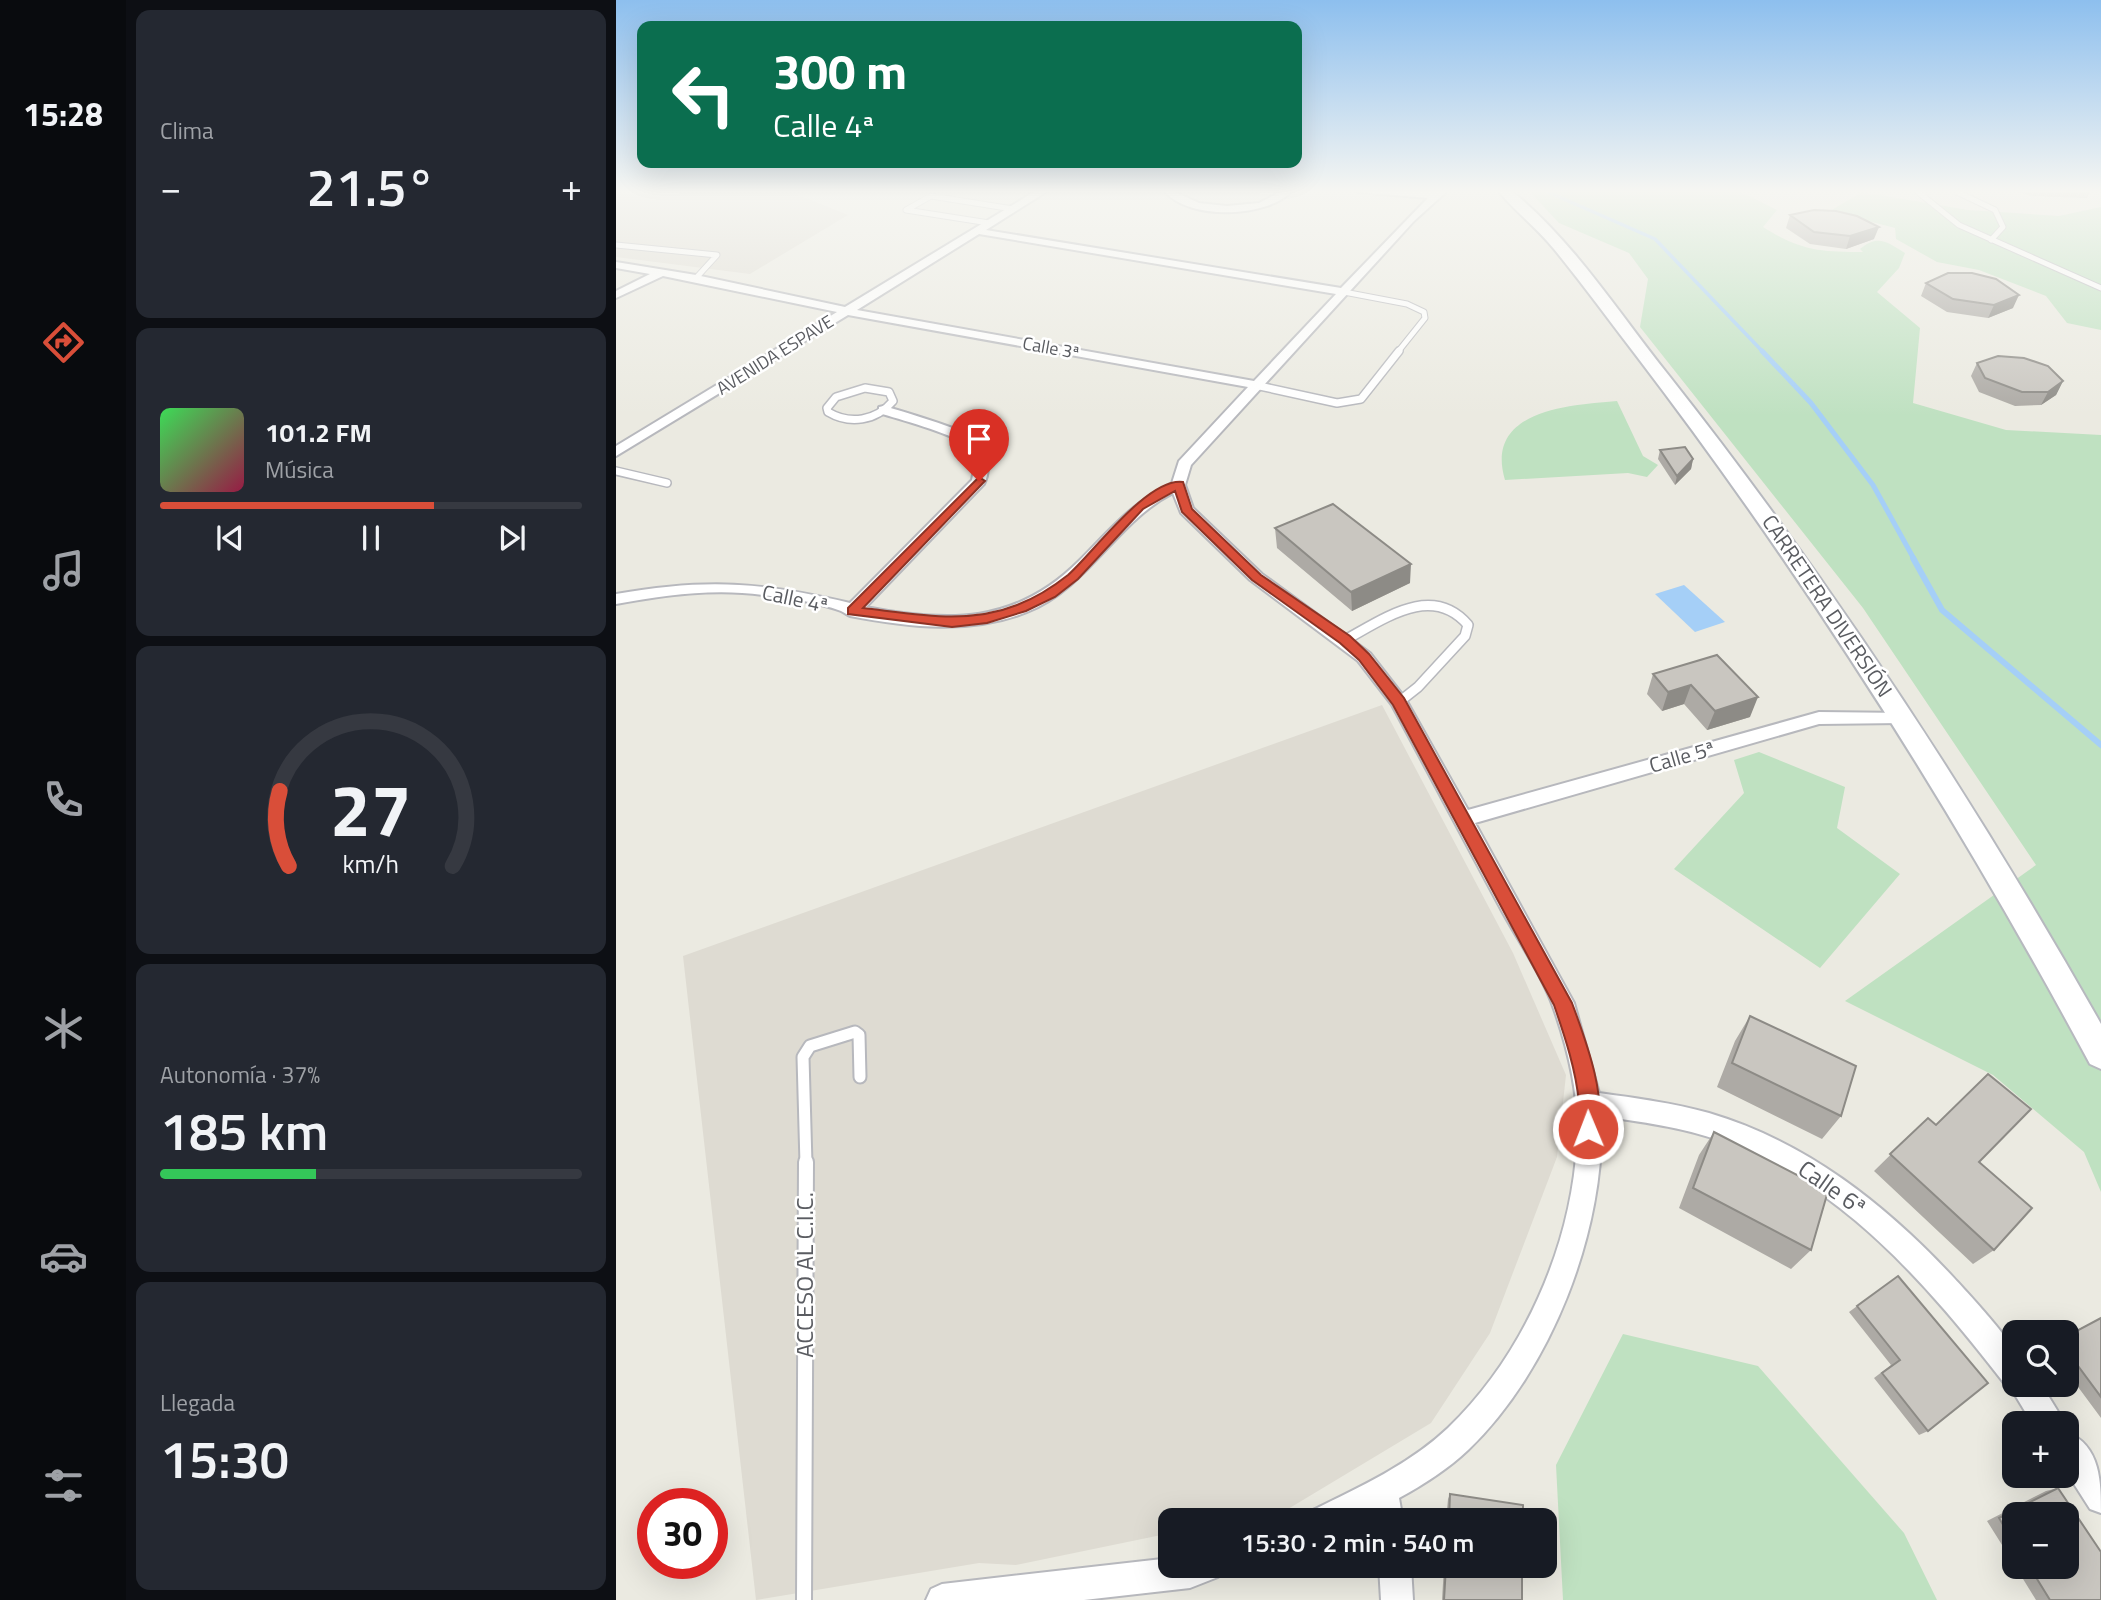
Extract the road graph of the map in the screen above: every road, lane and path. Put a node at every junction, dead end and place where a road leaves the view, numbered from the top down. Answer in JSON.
{"nodes":[{"id":1,"x":627,"y":267,"type":"edge"},
{"id":2,"x":706,"y":267,"type":"edge"},
{"id":3,"x":919,"y":267,"type":"edge"},
{"id":4,"x":1192,"y":267,"type":"edge"},
{"id":5,"x":1364,"y":267,"type":"edge"},
{"id":6,"x":1573,"y":267,"type":"edge"},
{"id":7,"x":2052,"y":267,"type":"edge"},
{"id":8,"x":662,"y":272,"type":"junction"},
{"id":9,"x":696,"y":278,"type":"junction"},
{"id":10,"x":2101,"y":288,"type":"edge"},
{"id":11,"x":1344,"y":292,"type":"junction"},
{"id":12,"x":616,"y":295,"type":"edge"},
{"id":13,"x":846,"y":311,"type":"junction"},
{"id":14,"x":1255,"y":385,"type":"junction"},
{"id":15,"x":884,"y":410,"type":"junction"},
{"id":16,"x":616,"y":452,"type":"edge"},
{"id":17,"x":616,"y":471,"type":"edge"},
{"id":18,"x":667,"y":483,"type":"dead end"},
{"id":19,"x":1178,"y":485,"type":"junction"},
{"id":20,"x":616,"y":598,"type":"edge"},
{"id":21,"x":852,"y":611,"type":"junction"},
{"id":22,"x":1345,"y":640,"type":"junction"},
{"id":23,"x":1399,"y":702,"type":"junction"},
{"id":24,"x":1902,"y":717,"type":"junction"},
{"id":25,"x":1465,"y":818,"type":"junction"},
{"id":26,"x":2101,"y":1054,"type":"edge"},
{"id":27,"x":860,"y":1077,"type":"dead end"},
{"id":28,"x":1589,"y":1103,"type":"junction"},
{"id":29,"x":2002,"y":1357,"type":"edge"},
{"id":30,"x":2079,"y":1465,"type":"edge"},
{"id":31,"x":2101,"y":1498,"type":"edge"},
{"id":32,"x":1385,"y":1507,"type":"edge"},
{"id":33,"x":1158,"y":1576,"type":"edge"},
{"id":34,"x":1396,"y":1578,"type":"edge"},
{"id":35,"x":804,"y":1600,"type":"edge"},
{"id":36,"x":942,"y":1600,"type":"edge"},
{"id":37,"x":1397,"y":1600,"type":"edge"}],
"edges":[{"from":1,"to":8,"type":"street","name":"Calle 3ª"},
{"from":2,"to":9,"type":"lane"},
{"from":3,"to":13,"type":"street","name":"AVENIDA ESPAVE"},
{"from":4,"to":11,"type":"street"},
{"from":5,"to":11,"type":"street"},
{"from":6,"to":24,"type":"main road","name":"CARRETERA DIVERSIÓN"},
{"from":7,"to":10,"type":"lane"},
{"from":8,"to":9,"type":"street","name":"Calle 3ª"},
{"from":8,"to":12,"type":"street"},
{"from":9,"to":13,"type":"street","name":"Calle 3ª"},
{"from":11,"to":14,"type":"street"},
{"from":11,"to":14,"type":"lane"},
{"from":13,"to":14,"type":"street","name":"Calle 3ª"},
{"from":13,"to":16,"type":"street","name":"AVENIDA ESPAVE"},
{"from":14,"to":19,"type":"street"},
{"from":15,"to":15,"type":"lane"},
{"from":15,"to":21,"type":"street"},
{"from":17,"to":18,"type":"lane"},
{"from":19,"to":21,"type":"street","name":"Calle 4ª"},
{"from":19,"to":22,"type":"street"},
{"from":20,"to":21,"type":"street","name":"Calle 4ª"},
{"from":22,"to":23,"type":"street"},
{"from":22,"to":23,"type":"lane"},
{"from":23,"to":25,"type":"street"},
{"from":24,"to":25,"type":"street","name":"Calle 5ª"},
{"from":24,"to":26,"type":"main road","name":"CARRETERA DIVERSIÓN"},
{"from":25,"to":28,"type":"street"},
{"from":27,"to":35,"type":"lane","name":"ACCESO AL C.I.C."},
{"from":28,"to":29,"type":"street","name":"Calle 6ª"},
{"from":28,"to":32,"type":"street"},
{"from":30,"to":31,"type":"street"},
{"from":33,"to":36,"type":"street"},
{"from":34,"to":37,"type":"street"}]}
